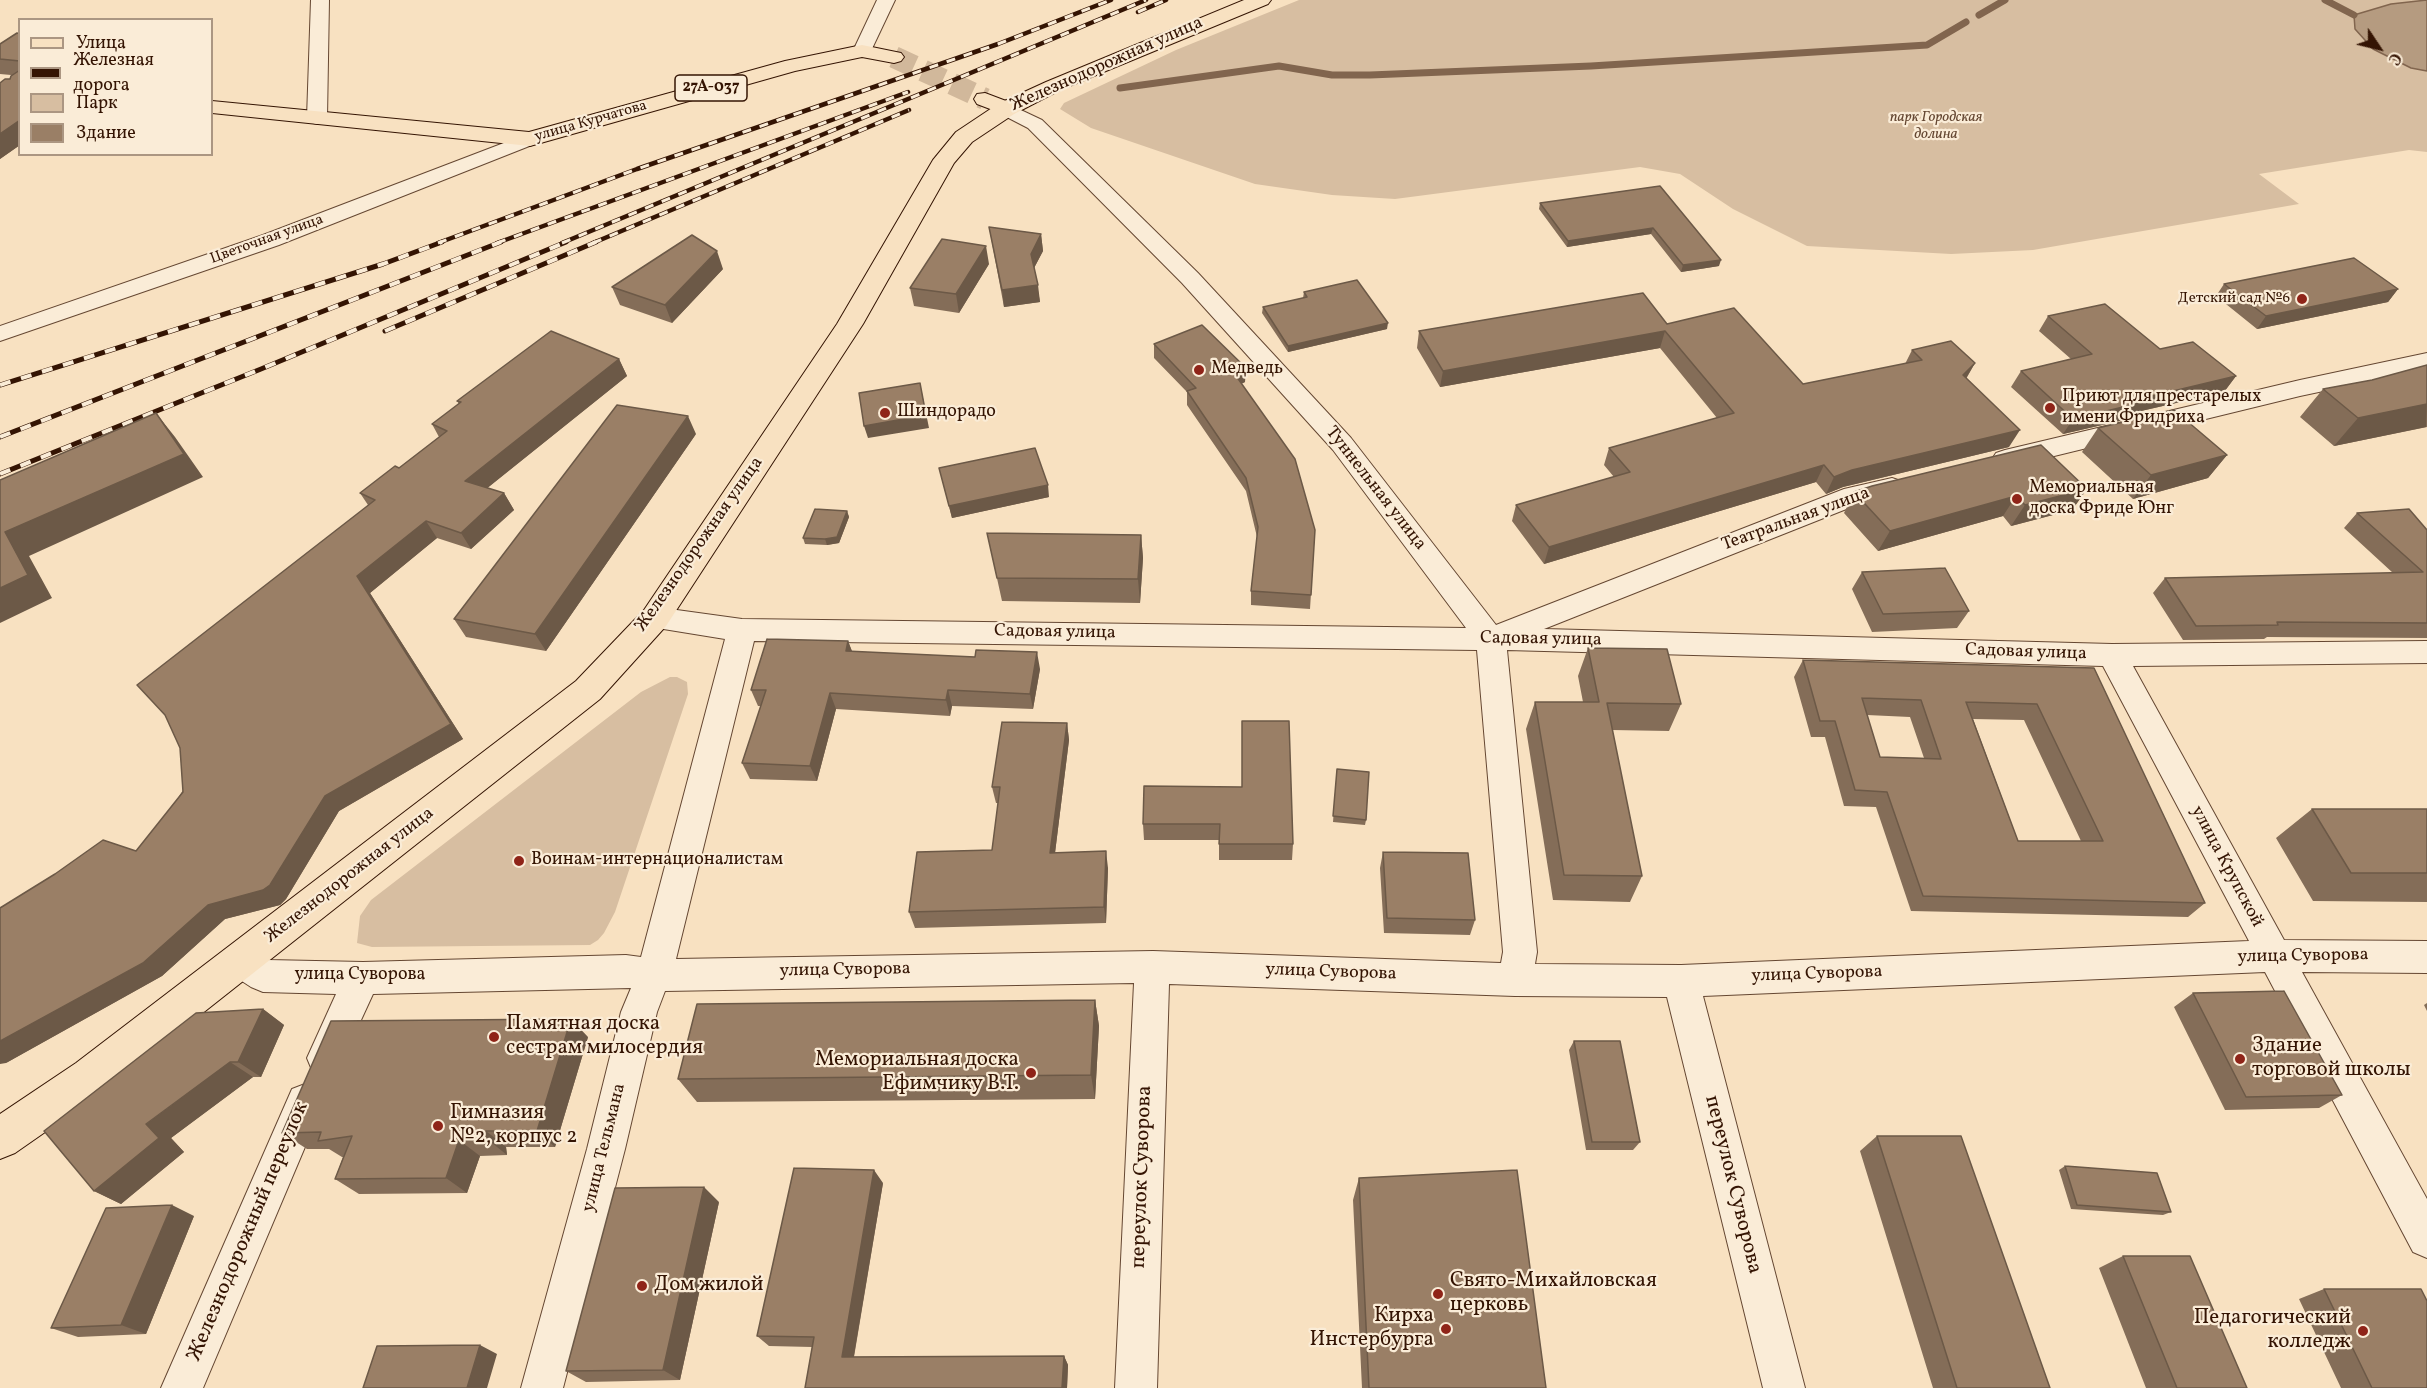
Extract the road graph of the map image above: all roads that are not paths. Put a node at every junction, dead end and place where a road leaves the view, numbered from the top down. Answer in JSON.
{"nodes":[{"id":1,"x":320,"y":0,"type":"edge"},
{"id":2,"x":886,"y":0,"type":"edge"},
{"id":3,"x":1261,"y":0,"type":"edge"},
{"id":4,"x":862,"y":51,"type":"junction"},
{"id":5,"x":894,"y":57,"type":"tunnel mouth"},
{"id":6,"x":995,"y":104,"type":"junction"},
{"id":7,"x":213,"y":107,"type":"edge"},
{"id":8,"x":317,"y":118,"type":"junction"},
{"id":9,"x":530,"y":139,"type":"junction"},
{"id":10,"x":0,"y":334,"type":"edge"},
{"id":11,"x":2427,"y":361,"type":"edge"},
{"id":12,"x":1979,"y":466,"type":"edge"},
{"id":13,"x":1911,"y":482,"type":"edge"},
{"id":14,"x":655,"y":618,"type":"junction"},
{"id":15,"x":742,"y":630,"type":"junction"},
{"id":16,"x":1491,"y":639,"type":"junction"},
{"id":17,"x":2427,"y":652,"type":"edge"},
{"id":18,"x":2112,"y":655,"type":"junction"},
{"id":19,"x":2275,"y":956,"type":"junction"},
{"id":20,"x":2427,"y":957,"type":"edge"},
{"id":21,"x":240,"y":961,"type":"junction"},
{"id":22,"x":1153,"y":967,"type":"junction"},
{"id":23,"x":654,"y":975,"type":"junction"},
{"id":24,"x":363,"y":978,"type":"junction"},
{"id":25,"x":1515,"y":980,"type":"junction"},
{"id":26,"x":1681,"y":981,"type":"junction"},
{"id":27,"x":0,"y":1138,"type":"edge"},
{"id":28,"x":2427,"y":1238,"type":"edge"},
{"id":29,"x":182,"y":1388,"type":"edge"},
{"id":30,"x":542,"y":1388,"type":"edge"},
{"id":31,"x":1136,"y":1388,"type":"edge"},
{"id":32,"x":1784,"y":1388,"type":"edge"}],
"edges":[{"from":1,"to":8,"type":"street"},
{"from":2,"to":4,"type":"street"},
{"from":3,"to":6,"type":"main road","name":"Железнодорожная улица"},
{"from":4,"to":5,"type":"main road","name":"улица Курчатова","number":"27А-037"},
{"from":4,"to":9,"type":"main road","name":"улица Курчатова","number":"27А-037"},
{"from":6,"to":14,"type":"main road","name":"Железнодорожная улица"},
{"from":6,"to":16,"type":"street","name":"Туннельная улица"},
{"from":7,"to":8,"type":"main road","name":"улица Курчатова","number":"27А-037"},
{"from":8,"to":9,"type":"main road","name":"улица Курчатова","number":"27А-037"},
{"from":9,"to":10,"type":"street","name":"Цветочная улица"},
{"from":11,"to":12,"type":"street"},
{"from":13,"to":16,"type":"street","name":"Театральная улица"},
{"from":14,"to":15,"type":"street","name":"Садовая улица"},
{"from":14,"to":21,"type":"main road","name":"Железнодорожная улица"},
{"from":15,"to":16,"type":"street","name":"Садовая улица"},
{"from":15,"to":23,"type":"street","name":"улица Тельмана"},
{"from":16,"to":18,"type":"street","name":"Садовая улица"},
{"from":16,"to":25,"type":"street"},
{"from":17,"to":18,"type":"street","name":"Садовая улица"},
{"from":18,"to":19,"type":"street","name":"улица Крупской"},
{"from":19,"to":20,"type":"street","name":"улица Суворова"},
{"from":19,"to":26,"type":"street","name":"улица Суворова"},
{"from":19,"to":28,"type":"street","name":"улица Крупской"},
{"from":21,"to":24,"type":"street","name":"улица Суворова"},
{"from":21,"to":27,"type":"main road","name":"Железнодорожная улица"},
{"from":22,"to":23,"type":"street","name":"улица Суворова"},
{"from":22,"to":25,"type":"street","name":"улица Суворова"},
{"from":22,"to":31,"type":"street","name":"переулок Суворова"},
{"from":23,"to":24,"type":"street","name":"улица Суворова"},
{"from":23,"to":30,"type":"street","name":"улица Тельмана"},
{"from":24,"to":29,"type":"street","name":"Железнодорожный переулок"},
{"from":25,"to":26,"type":"street","name":"улица Суворова"},
{"from":26,"to":32,"type":"street","name":"переулок Суворова"}]}
